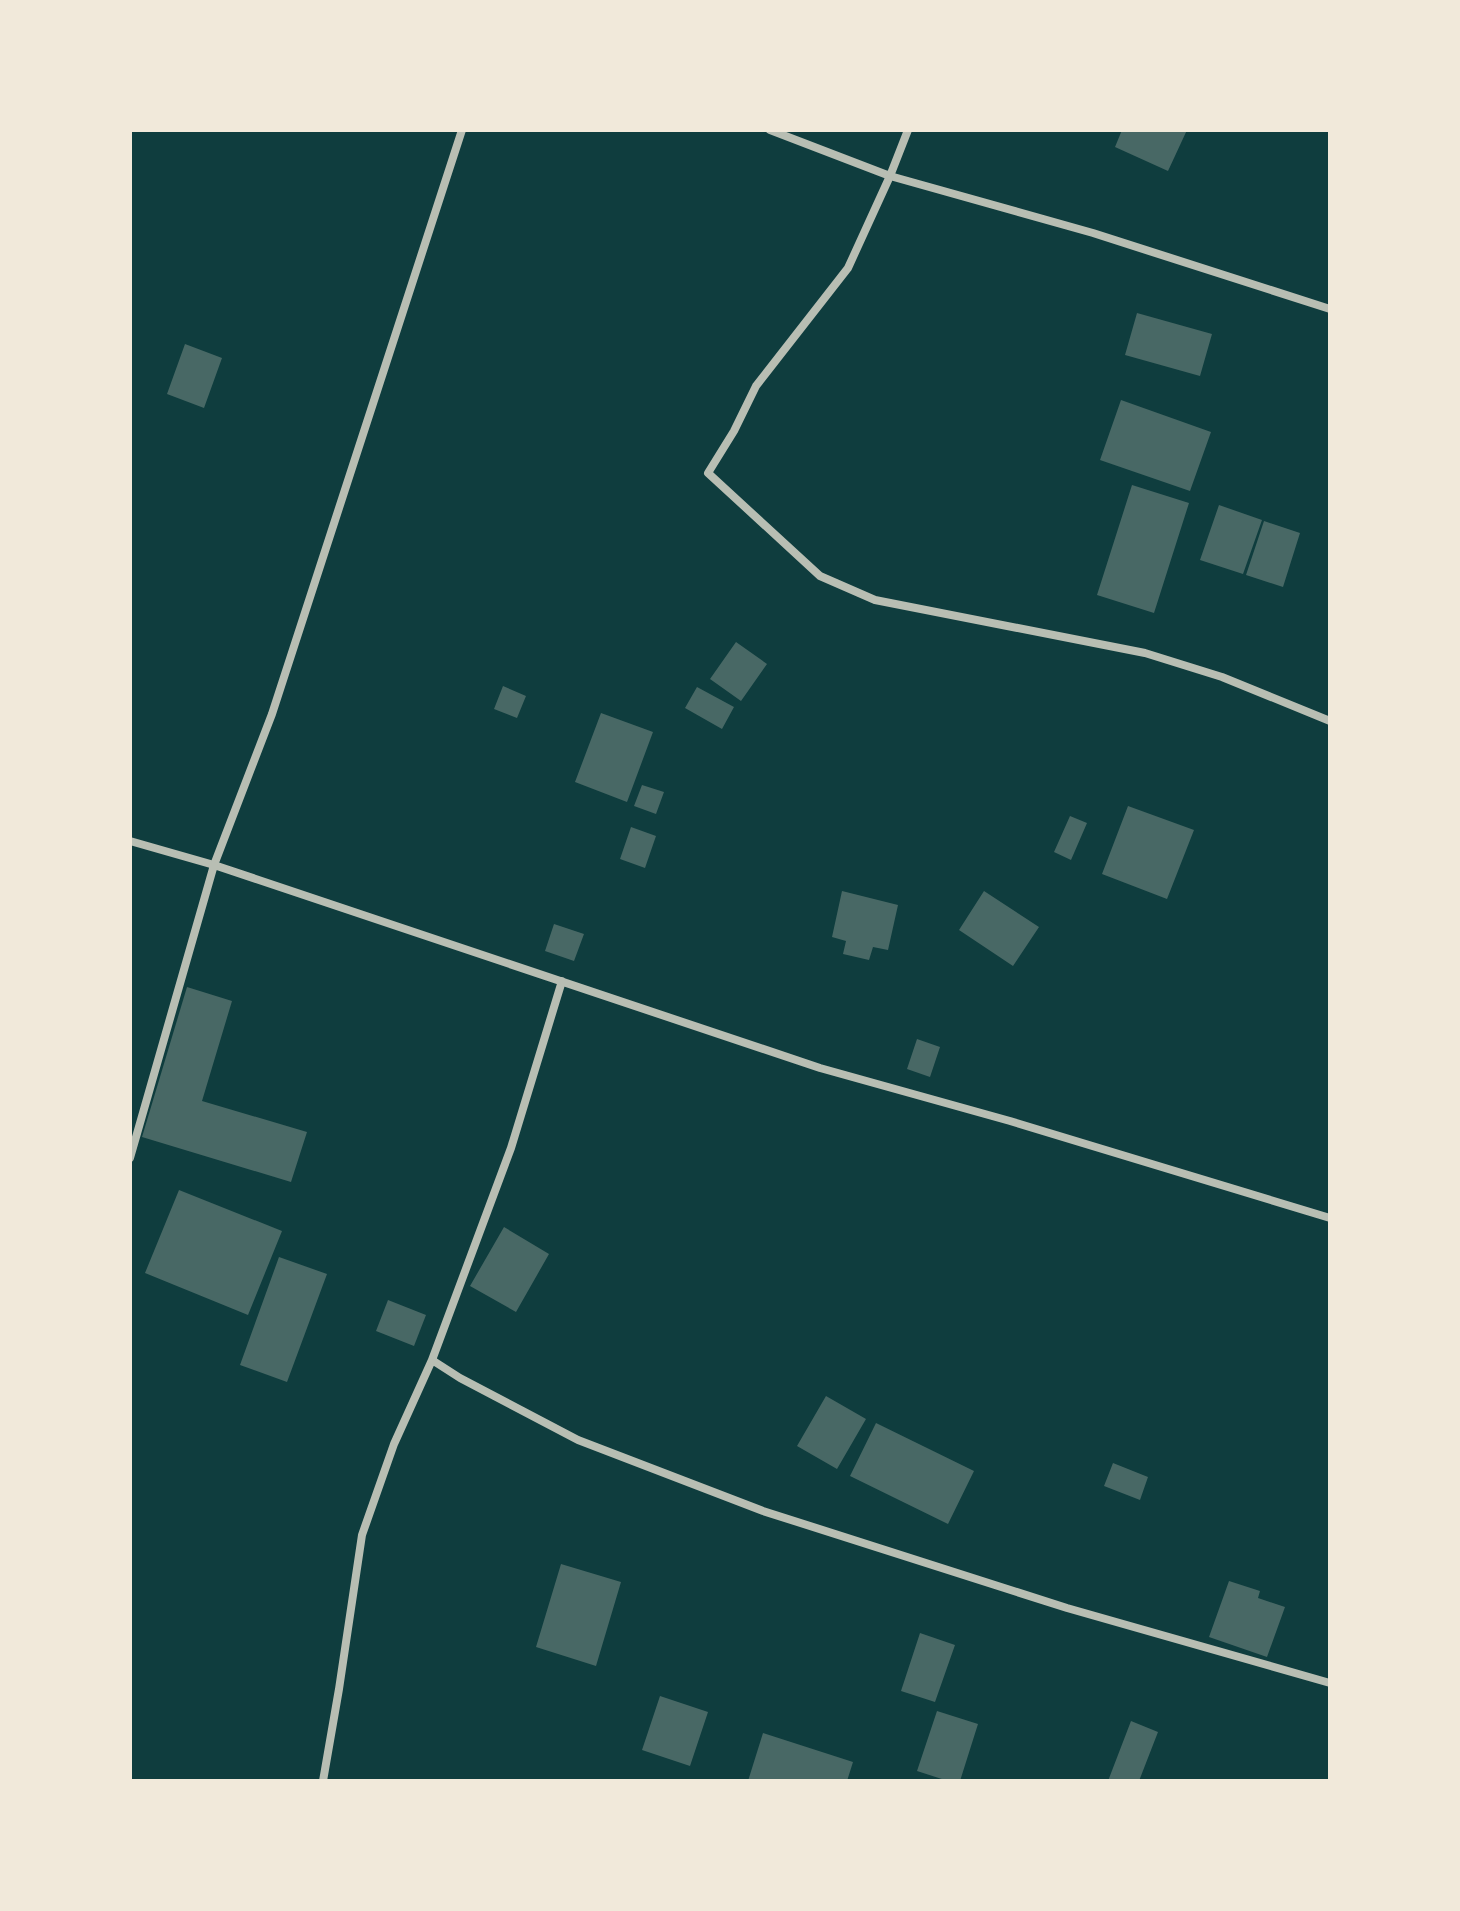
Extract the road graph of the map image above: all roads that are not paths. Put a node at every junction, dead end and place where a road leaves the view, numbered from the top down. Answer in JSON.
{"nodes":[{"id":1,"x":462,"y":130,"type":"edge"},
{"id":2,"x":770,"y":130,"type":"edge"},
{"id":3,"x":908,"y":130,"type":"edge"},
{"id":4,"x":890,"y":176,"type":"junction"},
{"id":5,"x":1330,"y":309,"type":"edge"},
{"id":6,"x":1330,"y":721,"type":"edge"},
{"id":7,"x":130,"y":841,"type":"edge"},
{"id":8,"x":214,"y":865,"type":"junction"},
{"id":9,"x":562,"y":981,"type":"junction"},
{"id":10,"x":130,"y":1158,"type":"edge"},
{"id":11,"x":1330,"y":1218,"type":"edge"},
{"id":12,"x":432,"y":1360,"type":"junction"},
{"id":13,"x":1330,"y":1683,"type":"edge"},
{"id":14,"x":323,"y":1781,"type":"edge"}],
"edges":[{"from":1,"to":8,"type":"street"},
{"from":2,"to":4,"type":"street"},
{"from":3,"to":4,"type":"street"},
{"from":4,"to":5,"type":"street"},
{"from":4,"to":6,"type":"street"},
{"from":7,"to":8,"type":"street"},
{"from":8,"to":9,"type":"street"},
{"from":8,"to":10,"type":"street"},
{"from":9,"to":11,"type":"street"},
{"from":9,"to":12,"type":"street"},
{"from":12,"to":13,"type":"street"},
{"from":12,"to":14,"type":"street"}]}
